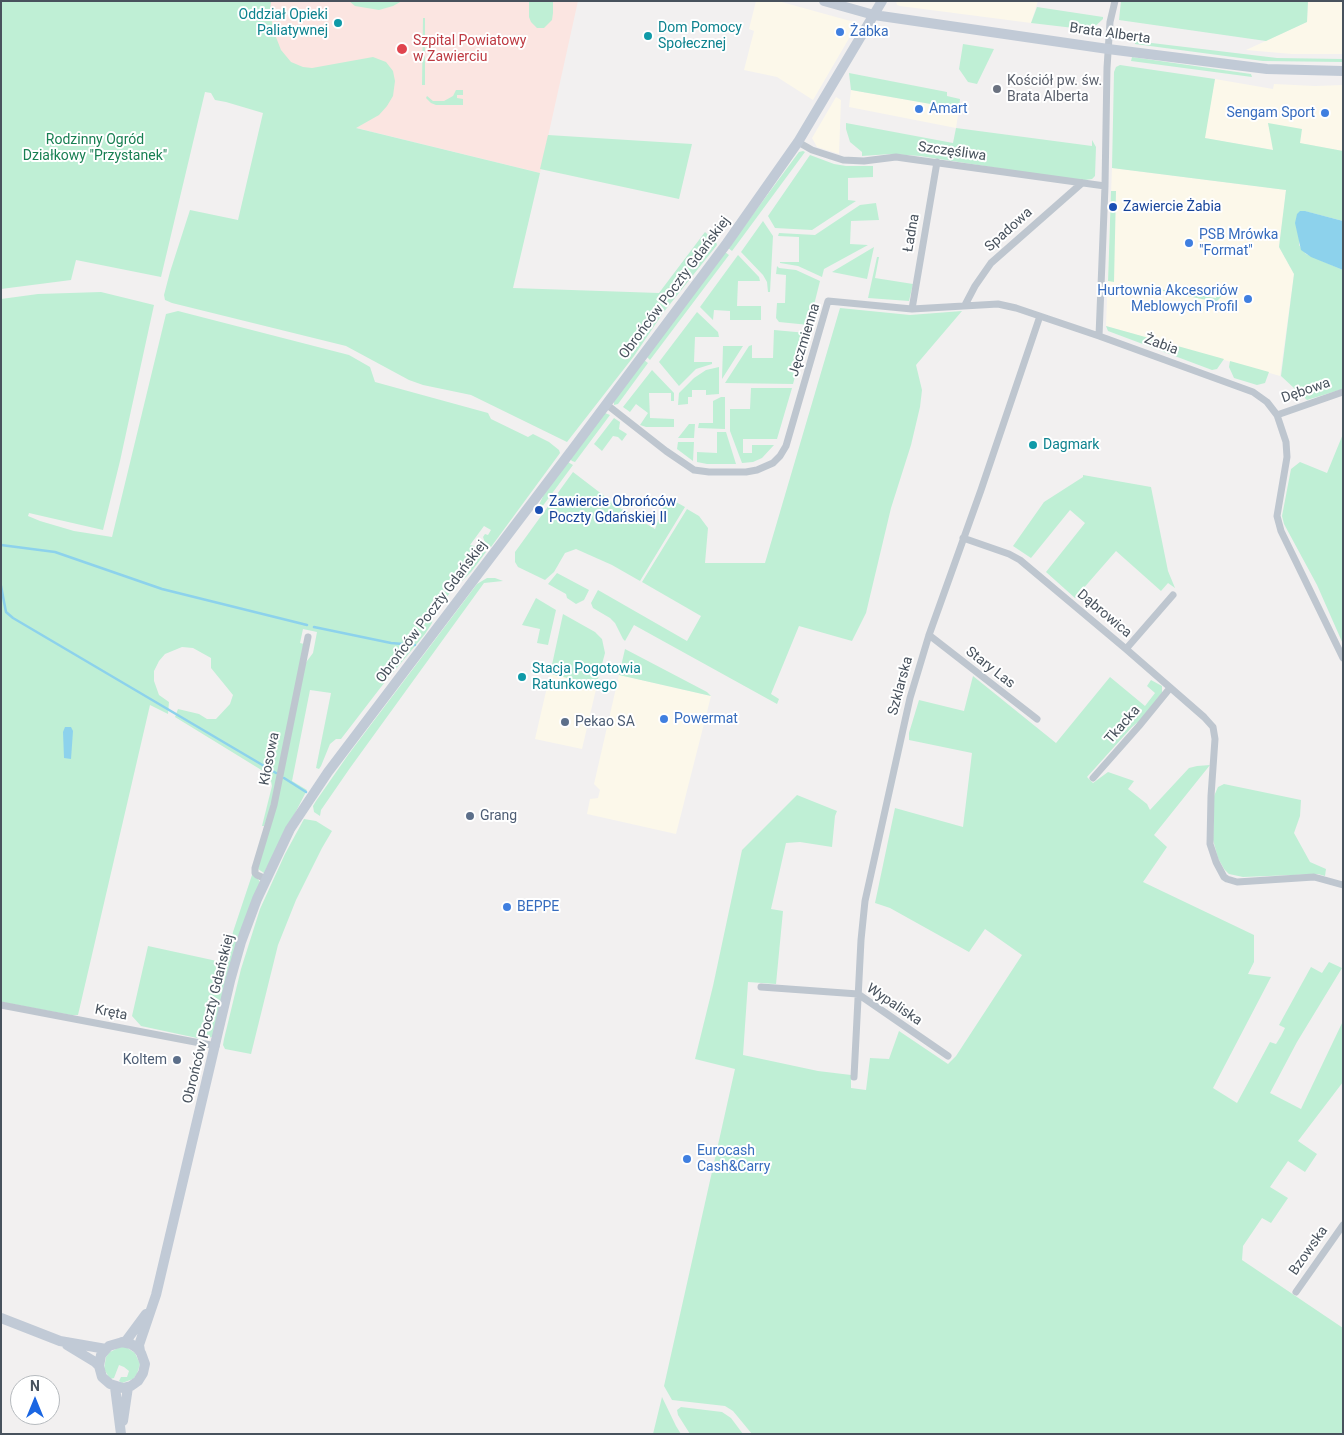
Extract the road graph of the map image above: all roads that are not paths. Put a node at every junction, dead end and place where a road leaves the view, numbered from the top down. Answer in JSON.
{"nodes":[{"id":1,"x":824,"y":1,"type":"edge"},
{"id":2,"x":882,"y":1,"type":"edge"},
{"id":3,"x":1115,"y":1,"type":"edge"},
{"id":4,"x":874,"y":15,"type":"junction"},
{"id":5,"x":1108,"y":48,"type":"junction"},
{"id":6,"x":1343,"y":71,"type":"edge"},
{"id":7,"x":798,"y":142,"type":"junction"},
{"id":8,"x":937,"y":162,"type":"junction"},
{"id":9,"x":1082,"y":184,"type":"junction"},
{"id":10,"x":1105,"y":186,"type":"junction"},
{"id":11,"x":965,"y":305,"type":"junction"},
{"id":12,"x":912,"y":309,"type":"junction"},
{"id":13,"x":1040,"y":316,"type":"junction"},
{"id":14,"x":1099,"y":336,"type":"junction"},
{"id":15,"x":1343,"y":392,"type":"edge"},
{"id":16,"x":606,"y":404,"type":"junction"},
{"id":17,"x":1277,"y":414,"type":"junction"},
{"id":18,"x":963,"y":538,"type":"junction"},
{"id":19,"x":1173,"y":595,"type":"dead end"},
{"id":20,"x":929,"y":635,"type":"junction"},
{"id":21,"x":308,"y":637,"type":"dead end"},
{"id":22,"x":1126,"y":649,"type":"junction"},
{"id":23,"x":1343,"y":658,"type":"edge"},
{"id":24,"x":1170,"y":688,"type":"junction"},
{"id":25,"x":1037,"y":719,"type":"dead end"},
{"id":26,"x":1093,"y":778,"type":"dead end"},
{"id":27,"x":266,"y":879,"type":"junction"},
{"id":28,"x":1342,"y":884,"type":"edge"},
{"id":29,"x":761,"y":987,"type":"dead end"},
{"id":30,"x":858,"y":994,"type":"junction"},
{"id":31,"x":1,"y":1005,"type":"edge"},
{"id":32,"x":216,"y":1046,"type":"junction"},
{"id":33,"x":948,"y":1056,"type":"dead end"},
{"id":34,"x":854,"y":1077,"type":"dead end"},
{"id":35,"x":1343,"y":1225,"type":"edge"},
{"id":36,"x":1296,"y":1292,"type":"dead end"},
{"id":37,"x":151,"y":1308,"type":"junction"},
{"id":38,"x":1,"y":1318,"type":"edge"},
{"id":39,"x":60,"y":1341,"type":"junction"},
{"id":40,"x":122,"y":1342,"type":"junction"},
{"id":41,"x":106,"y":1349,"type":"junction"},
{"id":42,"x":140,"y":1350,"type":"junction"},
{"id":43,"x":99,"y":1366,"type":"junction"},
{"id":44,"x":115,"y":1387,"type":"junction"},
{"id":45,"x":128,"y":1387,"type":"junction"},
{"id":46,"x":121,"y":1430,"type":"edge"}],
"edges":[{"from":1,"to":4,"type":"street","name":"Brata Alberta"},
{"from":2,"to":4,"type":"street","name":"Obrońców Poczty Gdańskiej"},
{"from":3,"to":5,"type":"street"},
{"from":4,"to":5,"type":"street","name":"Brata Alberta"},
{"from":4,"to":7,"type":"street","name":"Obrońców Poczty Gdańskiej"},
{"from":5,"to":6,"type":"street","name":"Brata Alberta"},
{"from":5,"to":10,"type":"street"},
{"from":7,"to":8,"type":"street","name":"Szczęśliwa"},
{"from":7,"to":16,"type":"street","name":"Obrońców Poczty Gdańskiej"},
{"from":8,"to":9,"type":"street","name":"Szczęśliwa"},
{"from":8,"to":12,"type":"street","name":"Ładna"},
{"from":9,"to":10,"type":"street","name":"Szczęśliwa"},
{"from":9,"to":11,"type":"street","name":"Spadowa"},
{"from":10,"to":14,"type":"street"},
{"from":11,"to":12,"type":"street","name":"Jęczmienna"},
{"from":11,"to":13,"type":"street","name":"Jęczmienna"},
{"from":12,"to":16,"type":"street","name":"Jęczmienna"},
{"from":13,"to":14,"type":"street","name":"Jęczmienna"},
{"from":13,"to":18,"type":"street","name":"Szklarska"},
{"from":14,"to":17,"type":"street","name":"Żabia"},
{"from":15,"to":17,"type":"street","name":"Dębowa"},
{"from":16,"to":27,"type":"street","name":"Obrońców Poczty Gdańskiej"},
{"from":17,"to":23,"type":"street","name":"Żabia"},
{"from":18,"to":20,"type":"street","name":"Szklarska"},
{"from":18,"to":22,"type":"street","name":"Dąbrowica"},
{"from":19,"to":22,"type":"street"},
{"from":20,"to":25,"type":"street","name":"Stary Las"},
{"from":20,"to":30,"type":"street","name":"Szklarska"},
{"from":21,"to":27,"type":"street","name":"Kłosowa"},
{"from":22,"to":24,"type":"street","name":"Dąbrowica"},
{"from":24,"to":26,"type":"street","name":"Tkacka"},
{"from":24,"to":28,"type":"street","name":"Dąbrowica"},
{"from":27,"to":32,"type":"street","name":"Obrońców Poczty Gdańskiej"},
{"from":29,"to":30,"type":"street","name":"Wypaliska"},
{"from":30,"to":33,"type":"street","name":"Wypaliska"},
{"from":30,"to":34,"type":"street","name":"Szklarska"},
{"from":31,"to":32,"type":"street","name":"Kręta"},
{"from":32,"to":37,"type":"street","name":"Obrońców Poczty Gdańskiej"},
{"from":35,"to":36,"type":"street","name":"Bzowska"},
{"from":37,"to":40,"type":"street","name":"Obrońców Poczty Gdańskiej"},
{"from":37,"to":42,"type":"street","name":"Obrońców Poczty Gdańskiej"},
{"from":38,"to":39,"type":"street"},
{"from":39,"to":41,"type":"street"},
{"from":39,"to":43,"type":"street"},
{"from":40,"to":41,"type":"street"},
{"from":40,"to":42,"type":"street"},
{"from":41,"to":43,"type":"street"},
{"from":42,"to":45,"type":"street"},
{"from":43,"to":44,"type":"street"},
{"from":44,"to":45,"type":"street"},
{"from":44,"to":46,"type":"street"},
{"from":45,"to":46,"type":"street"}]}
